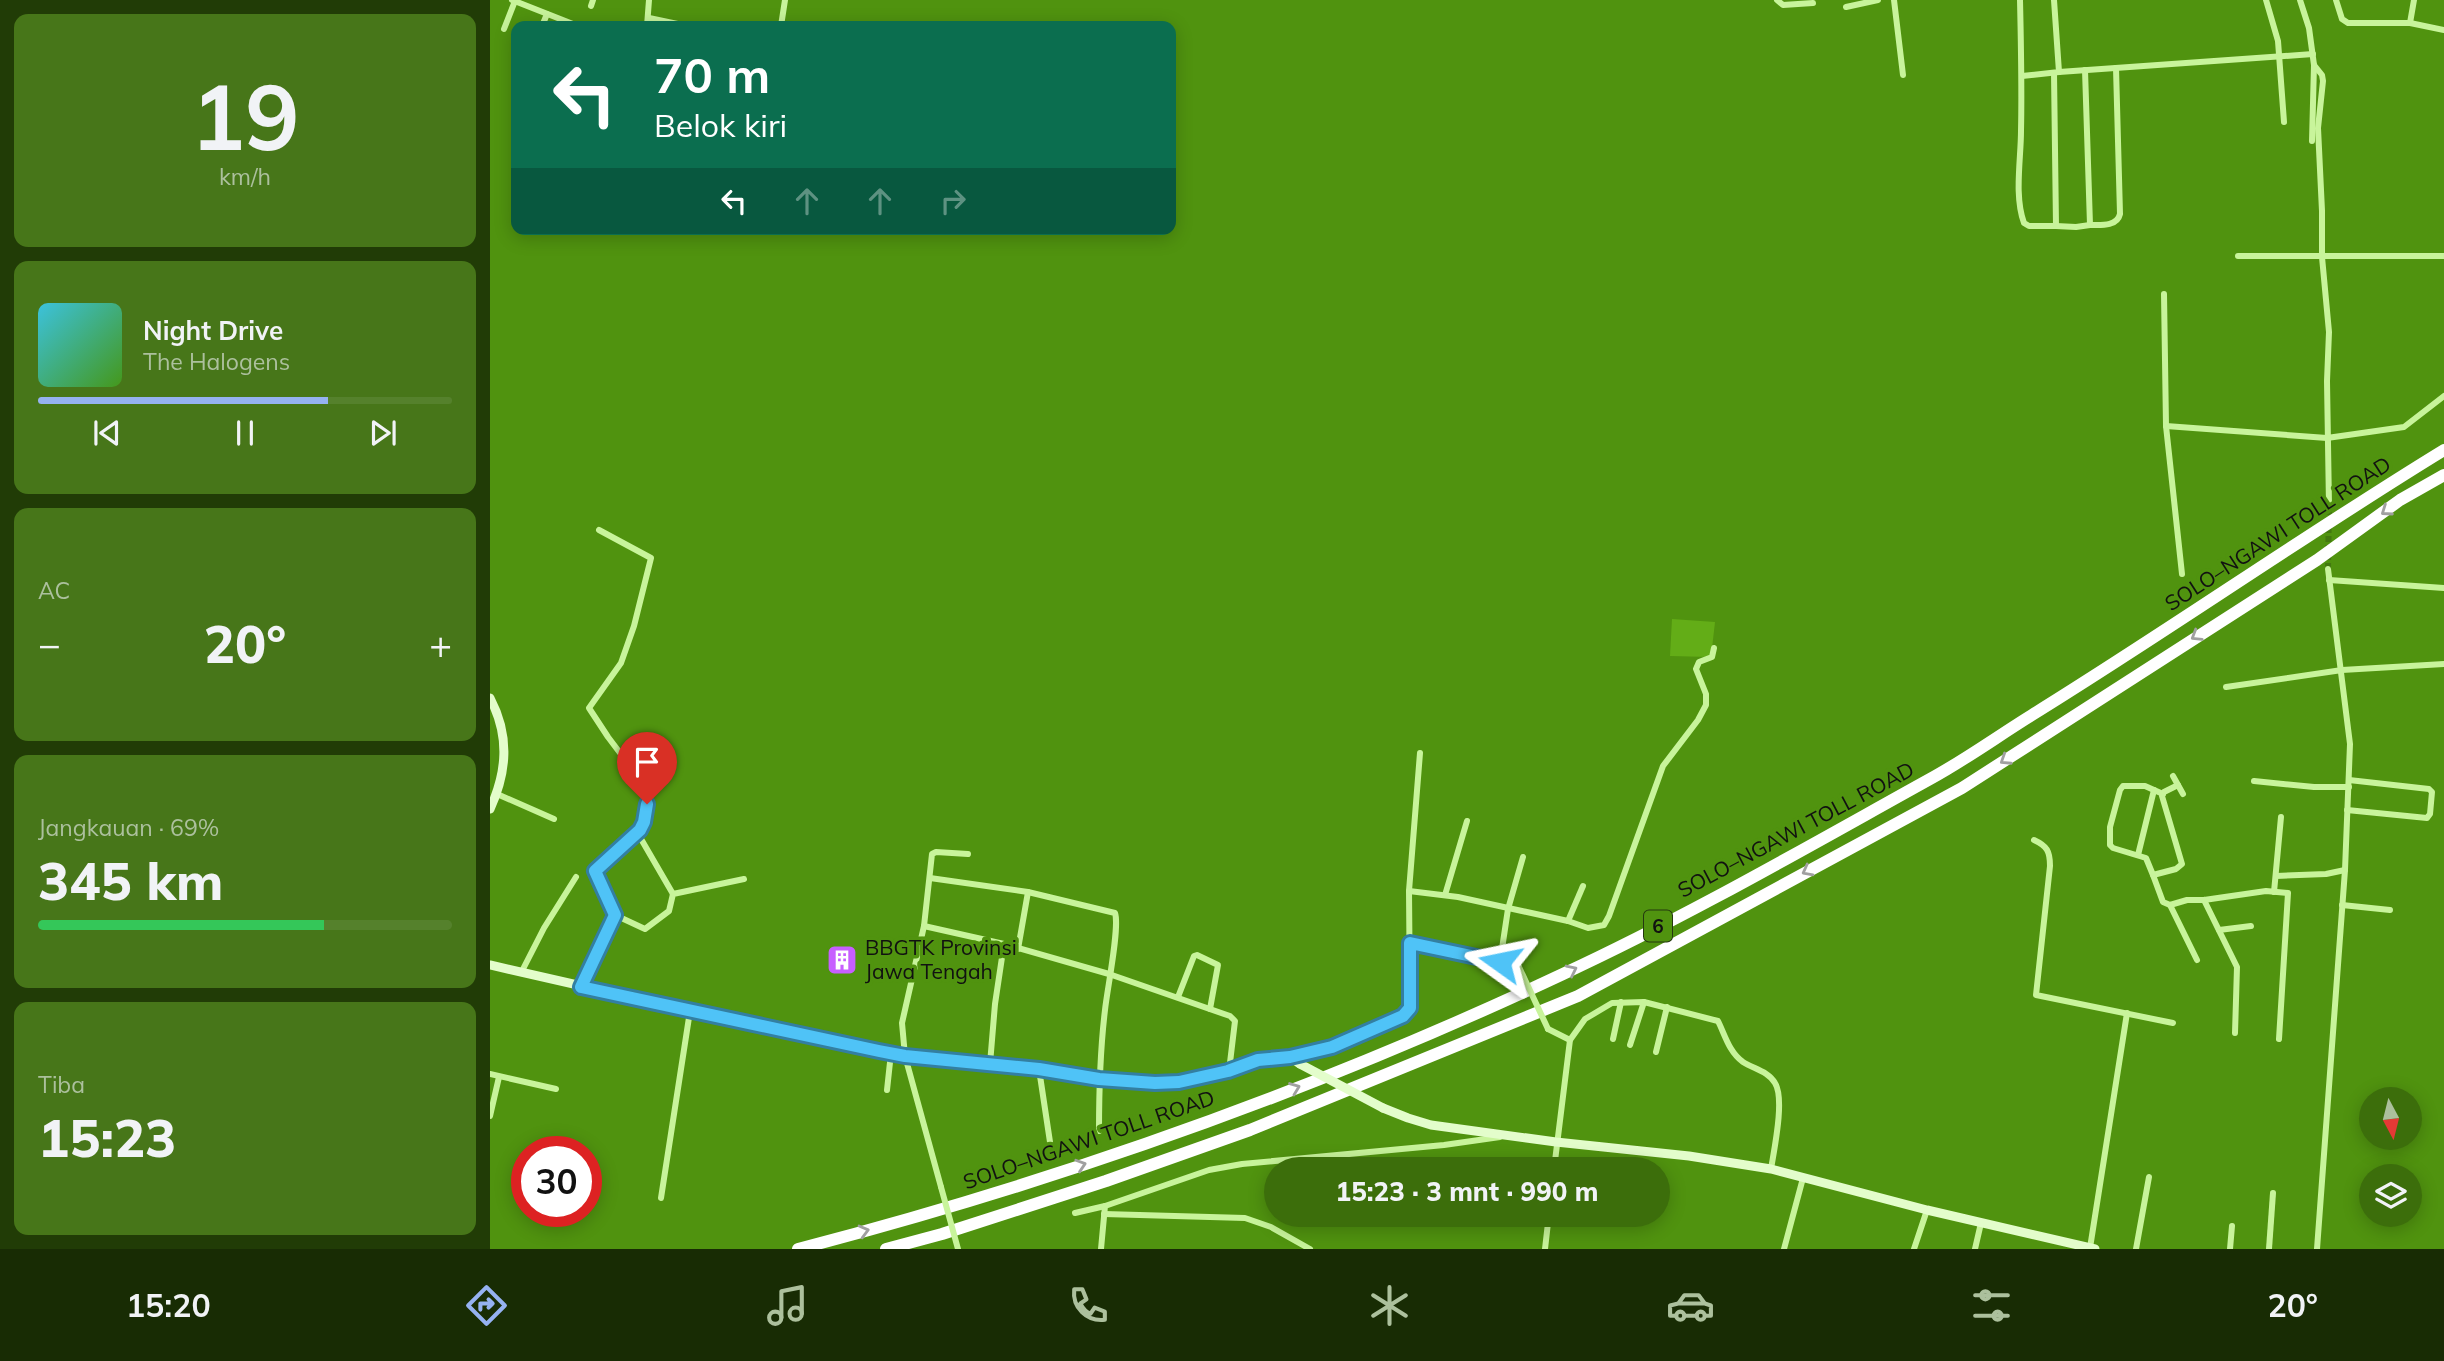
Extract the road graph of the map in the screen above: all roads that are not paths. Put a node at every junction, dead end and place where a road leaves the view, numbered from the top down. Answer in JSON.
{"nodes":[{"id":1,"x":649,"y":0,"type":"edge"},
{"id":2,"x":785,"y":0,"type":"edge"},
{"id":3,"x":1777,"y":0,"type":"edge"},
{"id":4,"x":1878,"y":0,"type":"edge"},
{"id":5,"x":1894,"y":0,"type":"edge"},
{"id":6,"x":2020,"y":0,"type":"edge"},
{"id":7,"x":2054,"y":0,"type":"edge"},
{"id":8,"x":2266,"y":0,"type":"edge"},
{"id":9,"x":2300,"y":0,"type":"edge"},
{"id":10,"x":2336,"y":0,"type":"edge"},
{"id":11,"x":2414,"y":0,"type":"edge"},
{"id":12,"x":514,"y":1,"type":"edge"},
{"id":13,"x":1813,"y":3,"type":"dead end"},
{"id":14,"x":1846,"y":7,"type":"dead end"},
{"id":15,"x":547,"y":14,"type":"junction"},
{"id":16,"x":649,"y":18,"type":"junction"},
{"id":17,"x":544,"y":21,"type":"edge"},
{"id":18,"x":565,"y":21,"type":"edge"},
{"id":19,"x":648,"y":21,"type":"edge"},
{"id":20,"x":663,"y":21,"type":"edge"},
{"id":21,"x":782,"y":21,"type":"edge"},
{"id":22,"x":2410,"y":23,"type":"junction"},
{"id":23,"x":504,"y":29,"type":"dead end"},
{"id":24,"x":2444,"y":30,"type":"edge"},
{"id":25,"x":2313,"y":54,"type":"junction"},
{"id":26,"x":2279,"y":57,"type":"junction"},
{"id":27,"x":2314,"y":65,"type":"junction"},
{"id":28,"x":2116,"y":68,"type":"junction"},
{"id":29,"x":2085,"y":70,"type":"junction"},
{"id":30,"x":2056,"y":72,"type":"junction"},
{"id":31,"x":1903,"y":75,"type":"dead end"},
{"id":32,"x":2022,"y":76,"type":"junction"},
{"id":33,"x":2284,"y":122,"type":"dead end"},
{"id":34,"x":2312,"y":141,"type":"dead end"},
{"id":35,"x":2090,"y":225,"type":"junction"},
{"id":36,"x":2056,"y":226,"type":"junction"},
{"id":37,"x":2238,"y":256,"type":"dead end"},
{"id":38,"x":2444,"y":256,"type":"edge"},
{"id":39,"x":2322,"y":257,"type":"junction"},
{"id":40,"x":2164,"y":294,"type":"dead end"},
{"id":41,"x":2444,"y":396,"type":"edge"},
{"id":42,"x":2166,"y":426,"type":"junction"},
{"id":43,"x":2327,"y":438,"type":"junction"},
{"id":44,"x":2444,"y":450,"type":"edge"},
{"id":45,"x":2444,"y":475,"type":"edge"},
{"id":46,"x":2329,"y":506,"type":"tunnel mouth"},
{"id":47,"x":599,"y":530,"type":"dead end"},
{"id":48,"x":2329,"y":569,"type":"tunnel mouth"},
{"id":49,"x":2182,"y":574,"type":"dead end"},
{"id":50,"x":2329,"y":580,"type":"junction"},
{"id":51,"x":2444,"y":588,"type":"edge"},
{"id":52,"x":1714,"y":648,"type":"dead end"},
{"id":53,"x":2444,"y":664,"type":"edge"},
{"id":54,"x":2342,"y":670,"type":"junction"},
{"id":55,"x":2226,"y":687,"type":"dead end"},
{"id":56,"x":490,"y":698,"type":"edge"},
{"id":57,"x":1420,"y":753,"type":"dead end"},
{"id":58,"x":2173,"y":776,"type":"dead end"},
{"id":59,"x":2254,"y":781,"type":"dead end"},
{"id":60,"x":2349,"y":784,"type":"junction"},
{"id":61,"x":2178,"y":785,"type":"junction"},
{"id":62,"x":2154,"y":790,"type":"junction"},
{"id":63,"x":497,"y":794,"type":"junction"},
{"id":64,"x":2163,"y":794,"type":"junction"},
{"id":65,"x":2183,"y":794,"type":"dead end"},
{"id":66,"x":490,"y":809,"type":"edge"},
{"id":67,"x":2347,"y":810,"type":"junction"},
{"id":68,"x":2281,"y":817,"type":"dead end"},
{"id":69,"x":554,"y":819,"type":"dead end"},
{"id":70,"x":1467,"y":821,"type":"dead end"},
{"id":71,"x":637,"y":832,"type":"junction"},
{"id":72,"x":2034,"y":840,"type":"dead end"},
{"id":73,"x":968,"y":854,"type":"dead end"},
{"id":74,"x":2138,"y":855,"type":"junction"},
{"id":75,"x":1523,"y":857,"type":"dead end"},
{"id":76,"x":2345,"y":870,"type":"junction"},
{"id":77,"x":2153,"y":875,"type":"junction"},
{"id":78,"x":2276,"y":876,"type":"junction"},
{"id":79,"x":576,"y":877,"type":"dead end"},
{"id":80,"x":930,"y":878,"type":"junction"},
{"id":81,"x":744,"y":879,"type":"dead end"},
{"id":82,"x":1583,"y":886,"type":"dead end"},
{"id":83,"x":1409,"y":891,"type":"junction"},
{"id":84,"x":1028,"y":892,"type":"junction"},
{"id":85,"x":2274,"y":892,"type":"junction"},
{"id":86,"x":673,"y":894,"type":"junction"},
{"id":87,"x":1445,"y":895,"type":"junction"},
{"id":88,"x":2204,"y":900,"type":"junction"},
{"id":89,"x":2170,"y":905,"type":"junction"},
{"id":90,"x":2342,"y":905,"type":"junction"},
{"id":91,"x":1508,"y":909,"type":"junction"},
{"id":92,"x":2390,"y":909,"type":"dead end"},
{"id":93,"x":615,"y":915,"type":"junction"},
{"id":94,"x":1568,"y":921,"type":"junction"},
{"id":95,"x":924,"y":926,"type":"junction"},
{"id":96,"x":2251,"y":926,"type":"dead end"},
{"id":97,"x":2219,"y":930,"type":"junction"},
{"id":98,"x":1410,"y":943,"type":"junction"},
{"id":99,"x":1004,"y":944,"type":"junction"},
{"id":100,"x":1018,"y":948,"type":"junction"},
{"id":101,"x":2197,"y":960,"type":"dead end"},
{"id":102,"x":1500,"y":962,"type":"junction"},
{"id":103,"x":490,"y":964,"type":"edge"},
{"id":104,"x":522,"y":973,"type":"junction"},
{"id":105,"x":1109,"y":974,"type":"junction"},
{"id":106,"x":581,"y":987,"type":"junction"},
{"id":107,"x":1178,"y":998,"type":"junction"},
{"id":108,"x":1621,"y":1002,"type":"junction"},
{"id":109,"x":1644,"y":1002,"type":"junction"},
{"id":110,"x":1667,"y":1007,"type":"junction"},
{"id":111,"x":1210,"y":1009,"type":"junction"},
{"id":112,"x":690,"y":1011,"type":"junction"},
{"id":113,"x":2127,"y":1013,"type":"junction"},
{"id":114,"x":2172,"y":1023,"type":"dead end"},
{"id":115,"x":2235,"y":1033,"type":"dead end"},
{"id":116,"x":1613,"y":1039,"type":"dead end"},
{"id":117,"x":2279,"y":1039,"type":"dead end"},
{"id":118,"x":1570,"y":1040,"type":"junction"},
{"id":119,"x":1630,"y":1045,"type":"dead end"},
{"id":120,"x":1656,"y":1052,"type":"dead end"},
{"id":121,"x":891,"y":1053,"type":"junction"},
{"id":122,"x":905,"y":1056,"type":"junction"},
{"id":123,"x":1290,"y":1057,"type":"junction"},
{"id":124,"x":990,"y":1064,"type":"junction"},
{"id":125,"x":1039,"y":1069,"type":"junction"},
{"id":126,"x":1228,"y":1071,"type":"junction"},
{"id":127,"x":490,"y":1074,"type":"edge"},
{"id":128,"x":499,"y":1077,"type":"junction"},
{"id":129,"x":1099,"y":1079,"type":"junction"},
{"id":130,"x":556,"y":1089,"type":"dead end"},
{"id":131,"x":887,"y":1090,"type":"dead end"},
{"id":132,"x":490,"y":1116,"type":"edge"},
{"id":133,"x":1099,"y":1131,"type":"dead end"},
{"id":134,"x":1511,"y":1136,"type":"junction"},
{"id":135,"x":1050,"y":1142,"type":"dead end"},
{"id":136,"x":1556,"y":1142,"type":"junction"},
{"id":137,"x":1555,"y":1157,"type":"edge"},
{"id":138,"x":1771,"y":1169,"type":"junction"},
{"id":139,"x":2149,"y":1177,"type":"dead end"},
{"id":140,"x":1803,"y":1178,"type":"junction"},
{"id":141,"x":2273,"y":1193,"type":"dead end"},
{"id":142,"x":661,"y":1198,"type":"dead end"},
{"id":143,"x":1105,"y":1206,"type":"junction"},
{"id":144,"x":1927,"y":1210,"type":"junction"},
{"id":145,"x":1075,"y":1213,"type":"dead end"},
{"id":146,"x":1104,"y":1214,"type":"junction"},
{"id":147,"x":1981,"y":1223,"type":"junction"},
{"id":148,"x":2232,"y":1226,"type":"dead end"},
{"id":149,"x":1548,"y":1227,"type":"edge"},
{"id":150,"x":2092,"y":1248,"type":"edge"},
{"id":151,"x":798,"y":1249,"type":"edge"},
{"id":152,"x":886,"y":1249,"type":"edge"},
{"id":153,"x":958,"y":1249,"type":"edge"},
{"id":154,"x":1101,"y":1249,"type":"edge"},
{"id":155,"x":1310,"y":1249,"type":"edge"},
{"id":156,"x":1545,"y":1249,"type":"edge"},
{"id":157,"x":1784,"y":1249,"type":"edge"},
{"id":158,"x":1914,"y":1249,"type":"edge"},
{"id":159,"x":1975,"y":1249,"type":"edge"},
{"id":160,"x":2136,"y":1249,"type":"edge"},
{"id":161,"x":2230,"y":1249,"type":"edge"},
{"id":162,"x":2269,"y":1249,"type":"edge"},
{"id":163,"x":2317,"y":1249,"type":"edge"}],
"edges":[{"from":1,"to":16,"type":"street"},
{"from":2,"to":21,"type":"street"},
{"from":3,"to":13,"type":"street"},
{"from":4,"to":14,"type":"street"},
{"from":5,"to":31,"type":"street"},
{"from":6,"to":32,"type":"street"},
{"from":7,"to":30,"type":"street"},
{"from":8,"to":26,"type":"street"},
{"from":9,"to":25,"type":"street"},
{"from":10,"to":22,"type":"street"},
{"from":11,"to":22,"type":"street"},
{"from":12,"to":15,"type":"street"},
{"from":12,"to":23,"type":"street"},
{"from":15,"to":17,"type":"street"},
{"from":15,"to":18,"type":"street"},
{"from":16,"to":19,"type":"street"},
{"from":16,"to":20,"type":"street"},
{"from":22,"to":24,"type":"street"},
{"from":25,"to":26,"type":"street"},
{"from":25,"to":27,"type":"street"},
{"from":26,"to":28,"type":"street"},
{"from":26,"to":33,"type":"street"},
{"from":27,"to":34,"type":"street"},
{"from":27,"to":39,"type":"street"},
{"from":28,"to":29,"type":"street"},
{"from":28,"to":35,"type":"street"},
{"from":29,"to":30,"type":"street"},
{"from":29,"to":35,"type":"street"},
{"from":30,"to":32,"type":"street"},
{"from":30,"to":36,"type":"street"},
{"from":32,"to":36,"type":"street"},
{"from":35,"to":36,"type":"street"},
{"from":37,"to":39,"type":"street"},
{"from":38,"to":39,"type":"street"},
{"from":39,"to":43,"type":"street"},
{"from":40,"to":42,"type":"street"},
{"from":41,"to":43,"type":"street"},
{"from":42,"to":43,"type":"street"},
{"from":42,"to":49,"type":"street"},
{"from":43,"to":46,"type":"street"},
{"from":151,"to":44,"type":"highway","name":"SOLO–NGAWI TOLL ROAD","number":"6","one_way":true},
{"from":45,"to":152,"type":"highway","name":"SOLO–NGAWI TOLL ROAD","number":"6","one_way":true},
{"from":47,"to":71,"type":"street"},
{"from":48,"to":50,"type":"street"},
{"from":50,"to":51,"type":"street"},
{"from":50,"to":54,"type":"street"},
{"from":52,"to":94,"type":"street"},
{"from":53,"to":54,"type":"street"},
{"from":54,"to":55,"type":"street"},
{"from":54,"to":60,"type":"street"},
{"from":56,"to":63,"type":"street"},
{"from":57,"to":83,"type":"street"},
{"from":58,"to":61,"type":"street"},
{"from":59,"to":60,"type":"street"},
{"from":60,"to":67,"type":"street"},
{"from":60,"to":67,"type":"street"},
{"from":61,"to":64,"type":"street"},
{"from":61,"to":65,"type":"street"},
{"from":62,"to":64,"type":"street"},
{"from":62,"to":74,"type":"street"},
{"from":62,"to":74,"type":"street"},
{"from":63,"to":66,"type":"street"},
{"from":63,"to":69,"type":"street"},
{"from":64,"to":77,"type":"street"},
{"from":67,"to":76,"type":"street"},
{"from":68,"to":78,"type":"street"},
{"from":70,"to":87,"type":"street"},
{"from":71,"to":86,"type":"street"},
{"from":71,"to":93,"type":"street"},
{"from":72,"to":113,"type":"street"},
{"from":73,"to":80,"type":"street"},
{"from":74,"to":77,"type":"street"},
{"from":75,"to":91,"type":"street"},
{"from":76,"to":78,"type":"street"},
{"from":76,"to":90,"type":"street"},
{"from":77,"to":89,"type":"street"},
{"from":78,"to":85,"type":"street"},
{"from":79,"to":104,"type":"street"},
{"from":80,"to":84,"type":"street"},
{"from":80,"to":95,"type":"street"},
{"from":81,"to":86,"type":"street"},
{"from":82,"to":94,"type":"street"},
{"from":83,"to":87,"type":"street"},
{"from":83,"to":98,"type":"street"},
{"from":84,"to":100,"type":"street"},
{"from":84,"to":105,"type":"street"},
{"from":85,"to":88,"type":"street"},
{"from":85,"to":117,"type":"street"},
{"from":86,"to":93,"type":"street"},
{"from":87,"to":91,"type":"street"},
{"from":88,"to":89,"type":"street"},
{"from":88,"to":97,"type":"street"},
{"from":89,"to":101,"type":"street"},
{"from":90,"to":92,"type":"street"},
{"from":90,"to":163,"type":"street"},
{"from":91,"to":94,"type":"street"},
{"from":91,"to":102,"type":"street"},
{"from":93,"to":106,"type":"street"},
{"from":95,"to":99,"type":"street"},
{"from":95,"to":122,"type":"street"},
{"from":96,"to":97,"type":"street"},
{"from":97,"to":115,"type":"street"},
{"from":98,"to":102,"type":"street"},
{"from":98,"to":123,"type":"street"},
{"from":99,"to":100,"type":"street"},
{"from":99,"to":124,"type":"street"},
{"from":100,"to":105,"type":"street"},
{"from":102,"to":118,"type":"street","bridge":true},
{"from":103,"to":104,"type":"street"},
{"from":104,"to":106,"type":"street"},
{"from":105,"to":107,"type":"street"},
{"from":105,"to":129,"type":"street"},
{"from":106,"to":112,"type":"street"},
{"from":107,"to":111,"type":"street"},
{"from":107,"to":111,"type":"street"},
{"from":108,"to":109,"type":"street"},
{"from":108,"to":116,"type":"street"},
{"from":108,"to":118,"type":"street"},
{"from":109,"to":110,"type":"street"},
{"from":109,"to":119,"type":"street"},
{"from":110,"to":120,"type":"street"},
{"from":110,"to":138,"type":"street"},
{"from":111,"to":126,"type":"street"},
{"from":112,"to":121,"type":"street"},
{"from":112,"to":142,"type":"street"},
{"from":113,"to":114,"type":"street"},
{"from":113,"to":150,"type":"street"},
{"from":118,"to":136,"type":"street"},
{"from":121,"to":122,"type":"street"},
{"from":121,"to":131,"type":"street"},
{"from":122,"to":124,"type":"street"},
{"from":122,"to":153,"type":"street","bridge":true},
{"from":123,"to":126,"type":"street"},
{"from":123,"to":134,"type":"street","bridge":true},
{"from":124,"to":125,"type":"street"},
{"from":125,"to":129,"type":"street"},
{"from":125,"to":135,"type":"street"},
{"from":126,"to":129,"type":"street"},
{"from":127,"to":128,"type":"street"},
{"from":128,"to":130,"type":"street"},
{"from":128,"to":132,"type":"street"},
{"from":129,"to":133,"type":"street"},
{"from":134,"to":136,"type":"street"},
{"from":134,"to":143,"type":"street"},
{"from":136,"to":137,"type":"street"},
{"from":136,"to":138,"type":"street"},
{"from":138,"to":140,"type":"street"},
{"from":139,"to":160,"type":"street"},
{"from":140,"to":144,"type":"street"},
{"from":140,"to":157,"type":"street"},
{"from":141,"to":162,"type":"street"},
{"from":143,"to":145,"type":"street"},
{"from":143,"to":146,"type":"street"},
{"from":144,"to":147,"type":"street"},
{"from":144,"to":158,"type":"street"},
{"from":146,"to":154,"type":"street"},
{"from":146,"to":155,"type":"street"},
{"from":147,"to":150,"type":"street"},
{"from":147,"to":159,"type":"street"},
{"from":148,"to":161,"type":"street"},
{"from":149,"to":156,"type":"street"}]}
